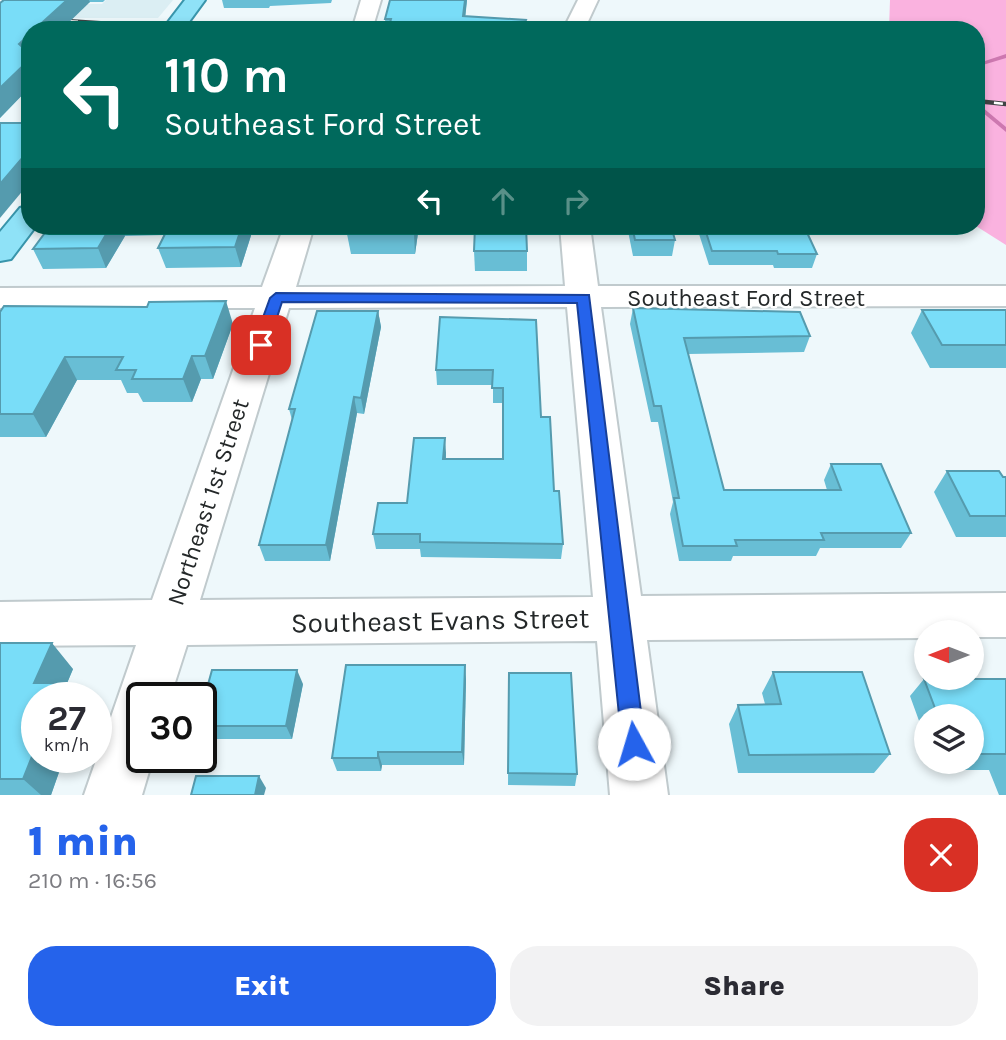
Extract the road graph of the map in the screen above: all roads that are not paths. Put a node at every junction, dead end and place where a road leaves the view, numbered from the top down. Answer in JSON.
{"nodes":[{"id":1,"x":195,"y":0,"type":"edge"},
{"id":2,"x":371,"y":0,"type":"edge"},
{"id":3,"x":588,"y":0,"type":"edge"},
{"id":4,"x":179,"y":21,"type":"edge"},
{"id":5,"x":365,"y":21,"type":"edge"},
{"id":6,"x":578,"y":21,"type":"edge"},
{"id":7,"x":21,"y":225,"type":"edge"},
{"id":8,"x":296,"y":235,"type":"edge"},
{"id":9,"x":576,"y":235,"type":"edge"},
{"id":10,"x":0,"y":252,"type":"edge"},
{"id":11,"x":1006,"y":296,"type":"edge"},
{"id":12,"x":0,"y":298,"type":"edge"},
{"id":13,"x":276,"y":298,"type":"junction"},
{"id":14,"x":584,"y":298,"type":"junction"},
{"id":15,"x":1006,"y":615,"type":"edge"},
{"id":16,"x":621,"y":618,"type":"junction"},
{"id":17,"x":0,"y":624,"type":"edge"},
{"id":18,"x":168,"y":624,"type":"junction"},
{"id":19,"x":149,"y":682,"type":"edge"},
{"id":20,"x":126,"y":755,"type":"edge"},
{"id":21,"x":113,"y":795,"type":"edge"},
{"id":22,"x":639,"y":795,"type":"edge"}],
"edges":[{"from":1,"to":4,"type":"main road"},
{"from":2,"to":5,"type":"street"},
{"from":3,"to":6,"type":"street"},
{"from":7,"to":10,"type":"main road"},
{"from":8,"to":13,"type":"street","name":"Northeast 1st Street"},
{"from":9,"to":14,"type":"street"},
{"from":11,"to":14,"type":"street","name":"Southeast Ford Street"},
{"from":12,"to":13,"type":"street","name":"Southeast Ford Street"},
{"from":13,"to":14,"type":"street","name":"Southeast Ford Street"},
{"from":13,"to":18,"type":"street","name":"Northeast 1st Street"},
{"from":14,"to":16,"type":"street"},
{"from":15,"to":16,"type":"street","name":"Southeast Evans Street"},
{"from":16,"to":18,"type":"street","name":"Southeast Evans Street"},
{"from":16,"to":22,"type":"street"},
{"from":17,"to":18,"type":"street","name":"Southeast Evans Street"},
{"from":18,"to":19,"type":"street","name":"Northeast 1st Street"},
{"from":20,"to":21,"type":"street"}]}
